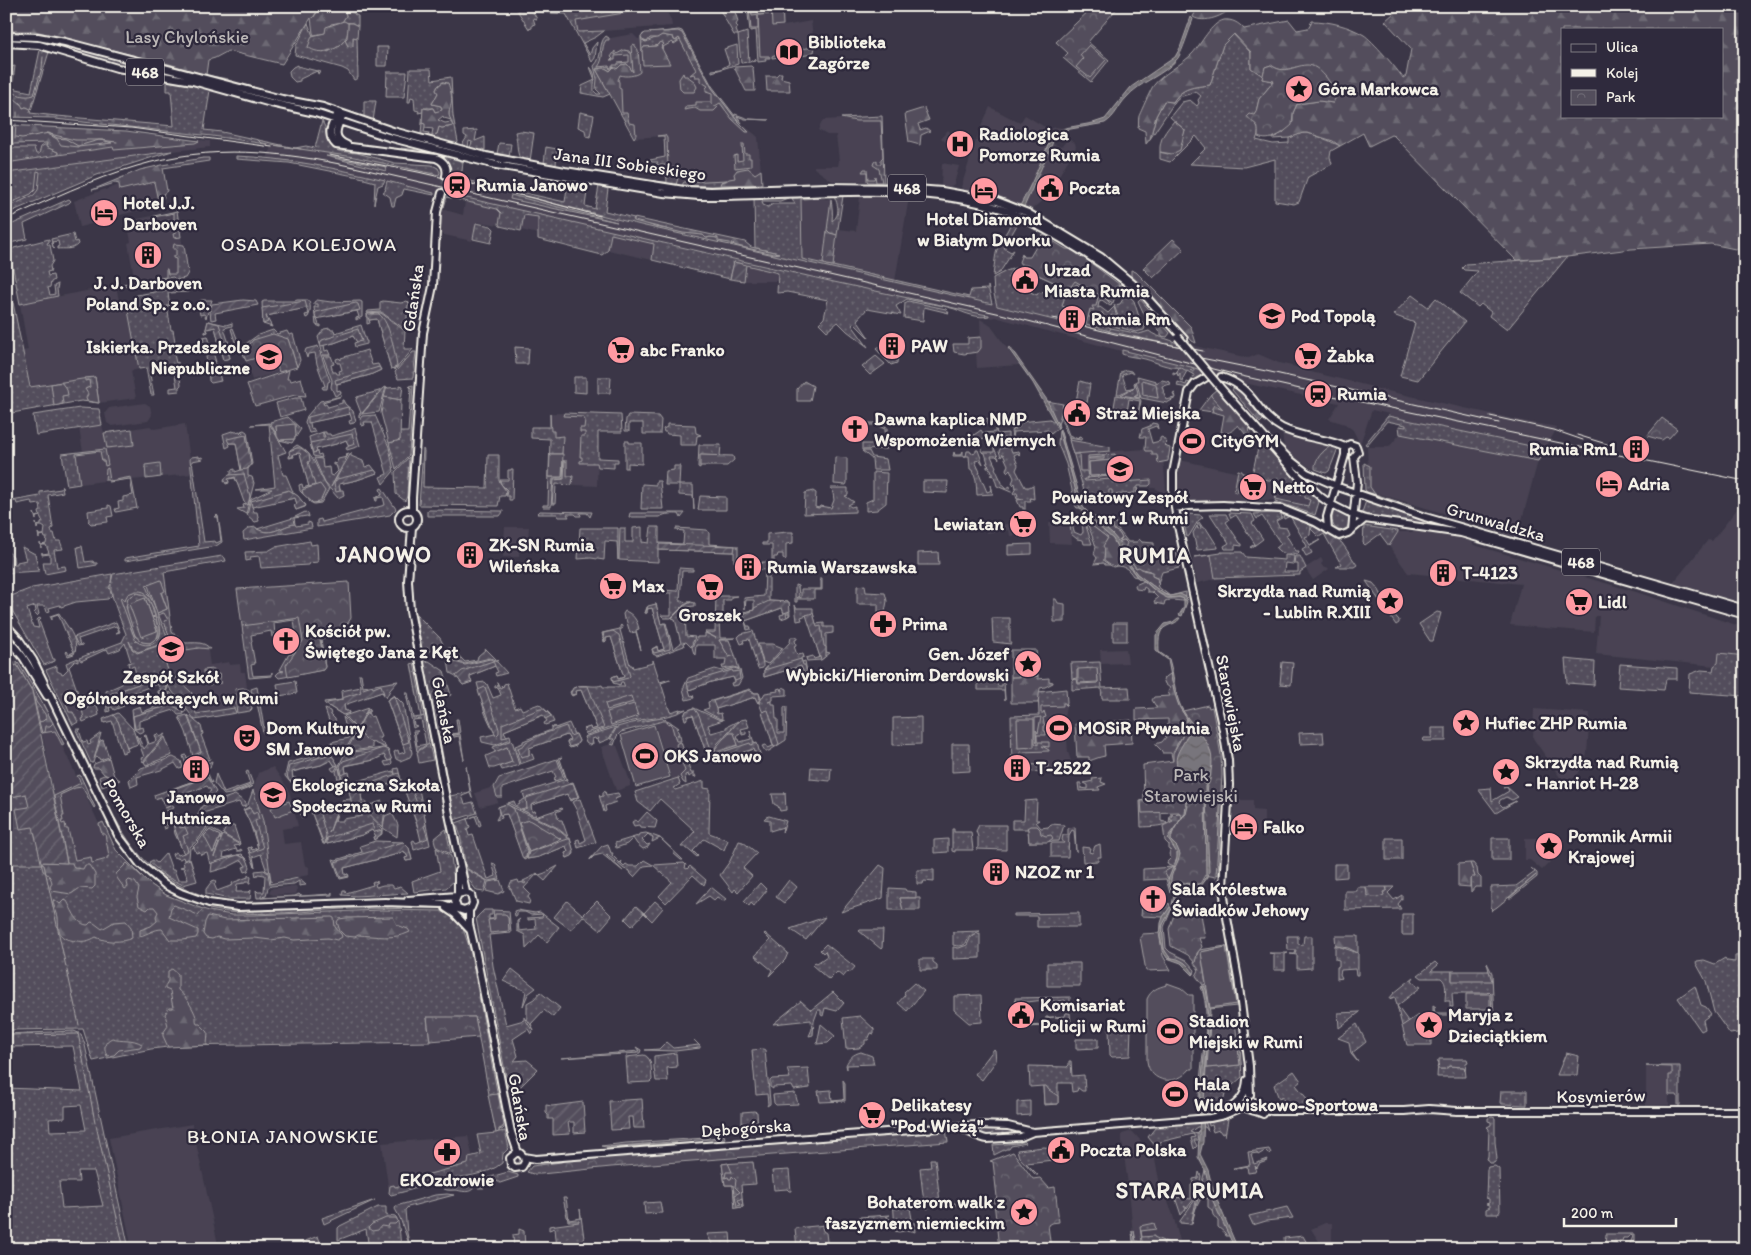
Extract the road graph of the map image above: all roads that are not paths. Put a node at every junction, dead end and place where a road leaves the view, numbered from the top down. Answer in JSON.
{"nodes":[{"id":1,"x":6,"y":36,"type":"edge"},
{"id":2,"x":6,"y":43,"type":"edge"},
{"id":3,"x":339,"y":116,"type":"junction"},
{"id":4,"x":446,"y":176,"type":"dead end"},
{"id":5,"x":442,"y":193,"type":"tunnel mouth"},
{"id":6,"x":1207,"y":376,"type":"dead end"},
{"id":7,"x":1221,"y":377,"type":"dead end"},
{"id":8,"x":1222,"y":387,"type":"junction"},
{"id":9,"x":1345,"y":447,"type":"junction"},
{"id":10,"x":1345,"y":455,"type":"junction"},
{"id":11,"x":1354,"y":457,"type":"junction"},
{"id":12,"x":1336,"y":486,"type":"junction"},
{"id":13,"x":1356,"y":493,"type":"junction"},
{"id":14,"x":1332,"y":505,"type":"junction"},
{"id":15,"x":1175,"y":508,"type":"junction"},
{"id":16,"x":409,"y":510,"type":"junction"},
{"id":17,"x":1353,"y":515,"type":"junction"},
{"id":18,"x":1327,"y":517,"type":"junction"},
{"id":19,"x":1365,"y":519,"type":"junction"},
{"id":20,"x":1315,"y":522,"type":"junction"},
{"id":21,"x":409,"y":527,"type":"junction"},
{"id":22,"x":1328,"y":530,"type":"junction"},
{"id":23,"x":1352,"y":530,"type":"junction"},
{"id":24,"x":1745,"y":609,"type":"edge"},
{"id":25,"x":1745,"y":615,"type":"edge"},
{"id":26,"x":6,"y":626,"type":"edge"},
{"id":27,"x":6,"y":636,"type":"edge"},
{"id":28,"x":36,"y":672,"type":"junction"},
{"id":29,"x":457,"y":855,"type":"junction"},
{"id":30,"x":466,"y":892,"type":"junction"},
{"id":31,"x":457,"y":895,"type":"junction"},
{"id":32,"x":385,"y":902,"type":"junction"},
{"id":33,"x":432,"y":904,"type":"junction"},
{"id":34,"x":463,"y":910,"type":"junction"},
{"id":35,"x":470,"y":927,"type":"junction"},
{"id":36,"x":1244,"y":1097,"type":"junction"},
{"id":37,"x":1248,"y":1106,"type":"junction"},
{"id":38,"x":1745,"y":1111,"type":"edge"},
{"id":39,"x":1195,"y":1118,"type":"junction"},
{"id":40,"x":977,"y":1125,"type":"junction"},
{"id":41,"x":957,"y":1127,"type":"junction"},
{"id":42,"x":1011,"y":1127,"type":"junction"},
{"id":43,"x":1033,"y":1132,"type":"junction"},
{"id":44,"x":978,"y":1135,"type":"junction"},
{"id":45,"x":1012,"y":1138,"type":"junction"},
{"id":46,"x":520,"y":1156,"type":"joint"}],
"edges":[{"from":1,"to":3,"type":"main road","name":"Jana III Sobieskiego","number":"468"},
{"from":2,"to":3,"type":"main road","name":"Jana III Sobieskiego","number":"468"},
{"from":3,"to":4,"type":"main road"},
{"from":3,"to":8,"type":"main road","name":"Jana III Sobieskiego","number":"468","bridge":true},
{"from":5,"to":16,"type":"main road","name":"Gdańska"},
{"from":6,"to":15,"type":"main road","name":"Starowiejska"},
{"from":7,"to":9,"type":"main road"},
{"from":8,"to":12,"type":"main road","name":"Grunwaldzka","number":"468"},
{"from":8,"to":14,"type":"main road","name":"Grunwaldzka","number":"468"},
{"from":9,"to":10,"type":"main road"},
{"from":9,"to":11,"type":"main road"},
{"from":10,"to":11,"type":"main road"},
{"from":10,"to":12,"type":"main road"},
{"from":11,"to":13,"type":"main road"},
{"from":12,"to":13,"type":"main road","name":"Grunwaldzka","number":"468"},
{"from":12,"to":14,"type":"main road"},
{"from":13,"to":17,"type":"main road"},
{"from":13,"to":24,"type":"main road","name":"Grunwaldzka","number":"468"},
{"from":14,"to":17,"type":"main road","name":"Grunwaldzka","number":"468"},
{"from":14,"to":18,"type":"main road"},
{"from":15,"to":20,"type":"main road"},
{"from":15,"to":36,"type":"main road","name":"Starowiejska"},
{"from":16,"to":21,"type":"main road"},
{"from":16,"to":21,"type":"main road"},
{"from":17,"to":19,"type":"main road","name":"Grunwaldzka","number":"468"},
{"from":17,"to":23,"type":"main road"},
{"from":18,"to":20,"type":"main road"},
{"from":18,"to":22,"type":"main road"},
{"from":19,"to":23,"type":"main road"},
{"from":19,"to":25,"type":"main road","name":"Grunwaldzka","number":"468"},
{"from":20,"to":22,"type":"main road"},
{"from":21,"to":29,"type":"main road","name":"Gdańska"},
{"from":22,"to":23,"type":"main road"},
{"from":26,"to":28,"type":"main road","name":"Pomorska"},
{"from":27,"to":28,"type":"main road","name":"Pomorska"},
{"from":28,"to":32,"type":"main road","name":"Pomorska"},
{"from":29,"to":30,"type":"main road","name":"Gdańska"},
{"from":29,"to":31,"type":"main road","name":"Gdańska"},
{"from":30,"to":31,"type":"main road"},
{"from":30,"to":34,"type":"main road"},
{"from":31,"to":32,"type":"main road","name":"Pomorska"},
{"from":31,"to":34,"type":"main road"},
{"from":32,"to":33,"type":"main road","name":"Pomorska"},
{"from":33,"to":34,"type":"main road","name":"Pomorska"},
{"from":33,"to":35,"type":"main road"},
{"from":34,"to":35,"type":"main road","name":"Gdańska"},
{"from":35,"to":46,"type":"main road","name":"Gdańska"},
{"from":36,"to":37,"type":"main road"},
{"from":36,"to":37,"type":"main road"},
{"from":36,"to":39,"type":"main road"},
{"from":37,"to":38,"type":"main road","name":"Kosynierów"},
{"from":37,"to":39,"type":"main road"},
{"from":39,"to":43,"type":"main road"},
{"from":40,"to":41,"type":"main road","name":"Dębogórska"},
{"from":40,"to":42,"type":"main road","name":"Dębogórska"},
{"from":40,"to":44,"type":"main road"},
{"from":41,"to":44,"type":"main road","name":"Dębogórska"},
{"from":41,"to":46,"type":"main road","name":"Dębogórska"},
{"from":42,"to":43,"type":"main road"},
{"from":42,"to":45,"type":"main road"},
{"from":43,"to":45,"type":"main road"},
{"from":44,"to":45,"type":"main road","name":"Dębogórska"}]}
